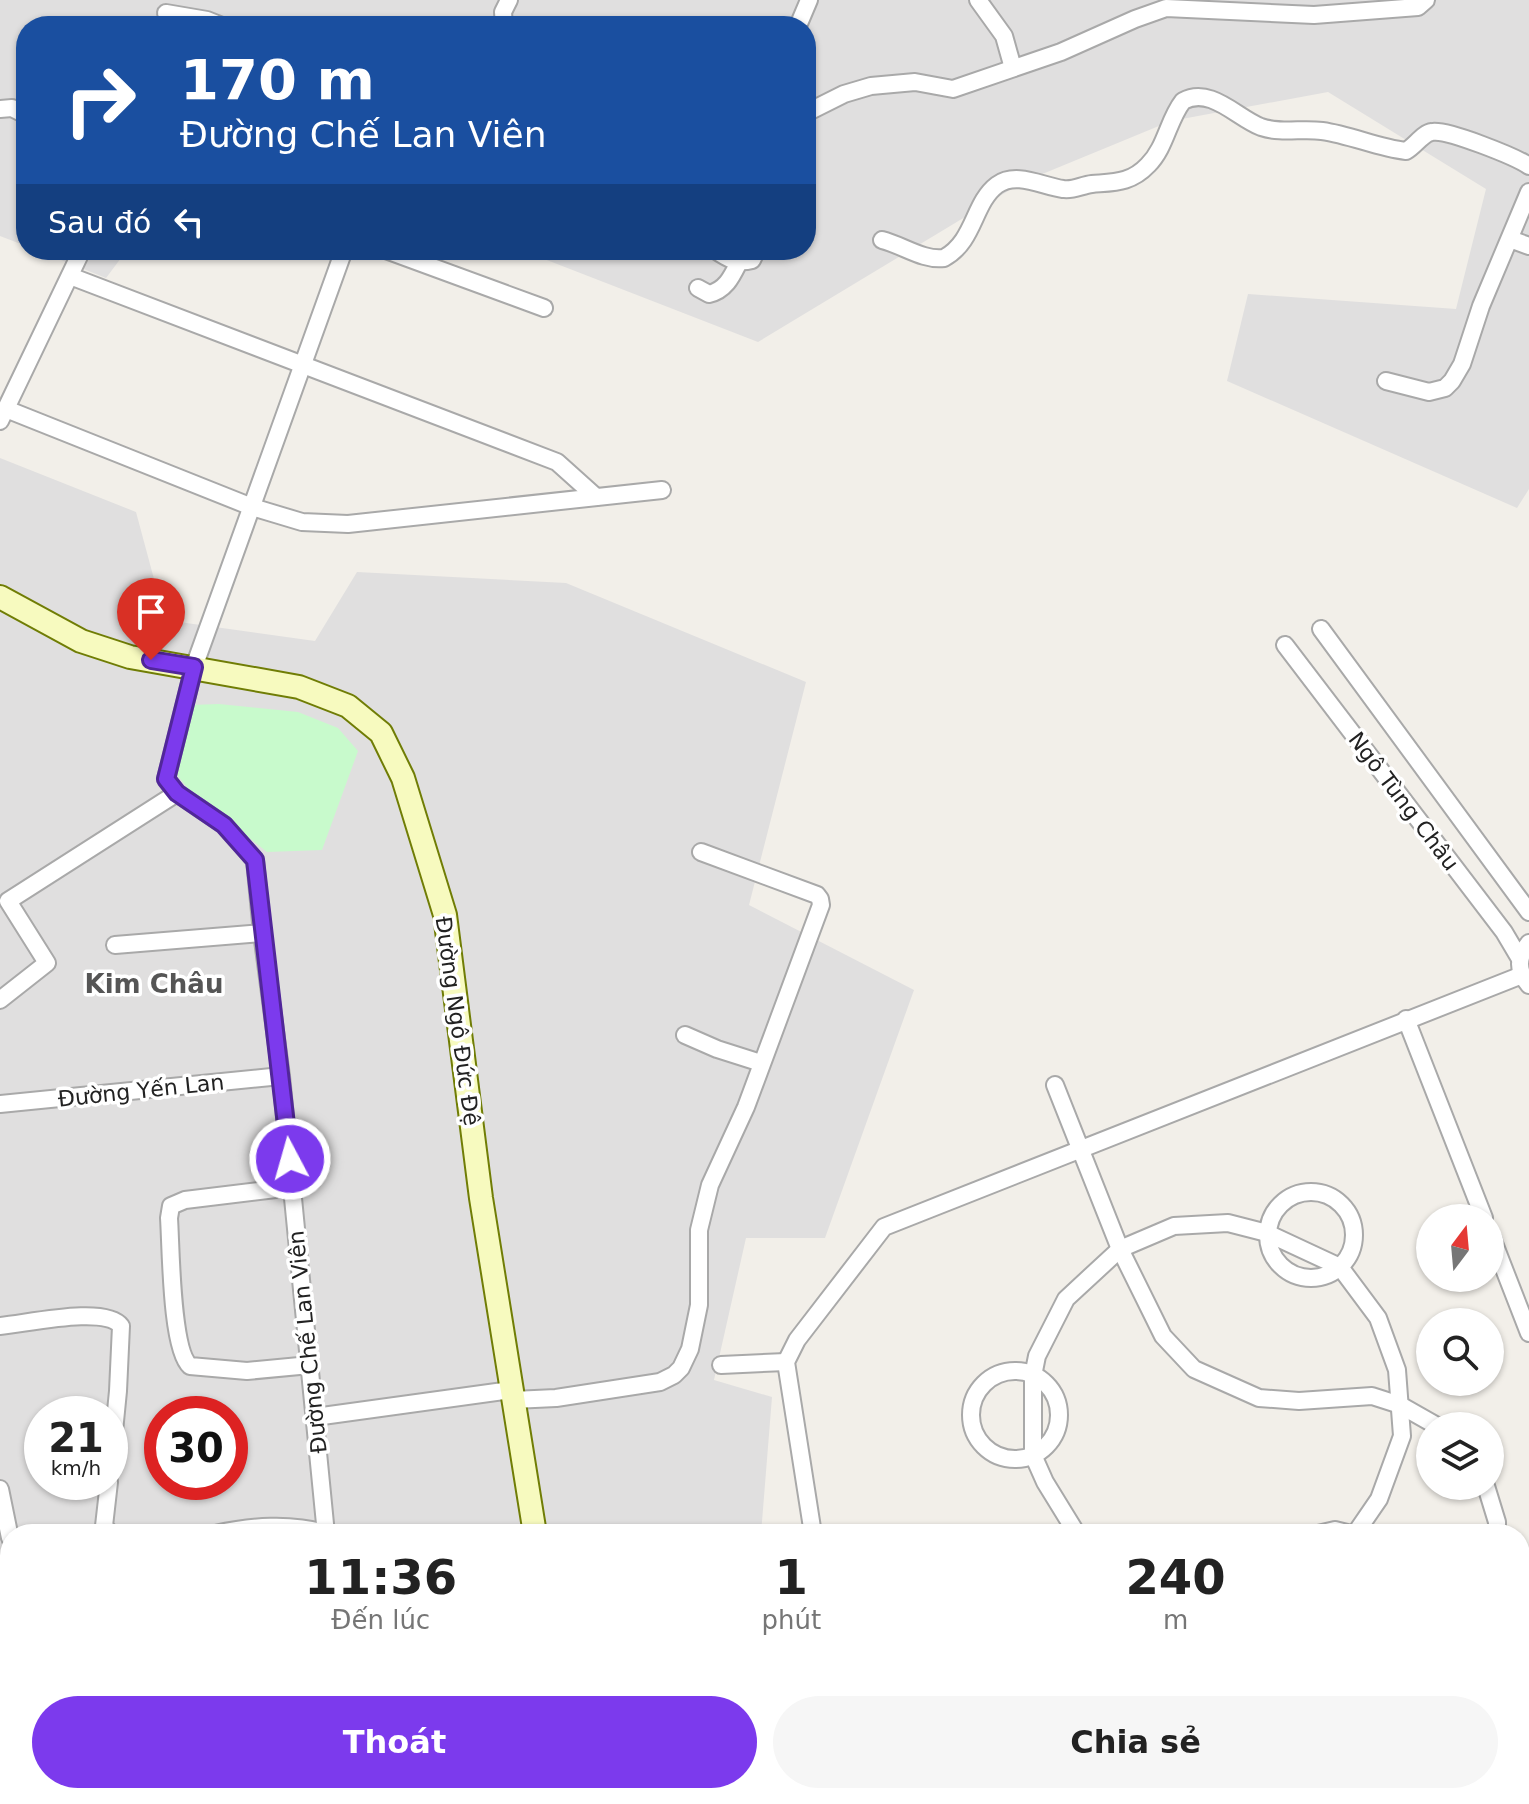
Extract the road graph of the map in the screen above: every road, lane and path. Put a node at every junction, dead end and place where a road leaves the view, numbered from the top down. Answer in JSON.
{"nodes":[{"id":1,"x":978,"y":0,"type":"edge"},
{"id":2,"x":1428,"y":1,"type":"edge"},
{"id":3,"x":1150,"y":6,"type":"edge"},
{"id":4,"x":1013,"y":68,"type":"junction"},
{"id":5,"x":816,"y":108,"type":"edge"},
{"id":6,"x":1529,"y":166,"type":"edge"},
{"id":7,"x":1529,"y":192,"type":"edge"},
{"id":8,"x":1510,"y":239,"type":"junction"},
{"id":9,"x":882,"y":240,"type":"dead end"},
{"id":10,"x":1529,"y":246,"type":"edge"},
{"id":11,"x":77,"y":260,"type":"edge"},
{"id":12,"x":340,"y":260,"type":"edge"},
{"id":13,"x":413,"y":260,"type":"edge"},
{"id":14,"x":731,"y":260,"type":"edge"},
{"id":15,"x":752,"y":260,"type":"edge"},
{"id":16,"x":739,"y":262,"type":"junction"},
{"id":17,"x":70,"y":276,"type":"junction"},
{"id":18,"x":698,"y":288,"type":"dead end"},
{"id":19,"x":544,"y":308,"type":"dead end"},
{"id":20,"x":303,"y":365,"type":"junction"},
{"id":21,"x":1386,"y":381,"type":"dead end"},
{"id":22,"x":3,"y":415,"type":"edge"},
{"id":23,"x":662,"y":490,"type":"dead end"},
{"id":24,"x":596,"y":497,"type":"junction"},
{"id":25,"x":252,"y":507,"type":"junction"},
{"id":26,"x":0,"y":597,"type":"edge"},
{"id":27,"x":1321,"y":629,"type":"dead end"},
{"id":28,"x":1285,"y":645,"type":"dead end"},
{"id":29,"x":194,"y":667,"type":"junction"},
{"id":30,"x":177,"y":793,"type":"junction"},
{"id":31,"x":701,"y":852,"type":"dead end"},
{"id":32,"x":4,"y":895,"type":"edge"},
{"id":33,"x":1529,"y":912,"type":"edge"},
{"id":34,"x":262,"y":933,"type":"junction"},
{"id":35,"x":1529,"y":943,"type":"edge"},
{"id":36,"x":115,"y":945,"type":"dead end"},
{"id":37,"x":1524,"y":973,"type":"edge"},
{"id":38,"x":0,"y":1000,"type":"edge"},
{"id":39,"x":1406,"y":1019,"type":"junction"},
{"id":40,"x":685,"y":1035,"type":"dead end"},
{"id":41,"x":761,"y":1063,"type":"junction"},
{"id":42,"x":281,"y":1076,"type":"junction"},
{"id":43,"x":1055,"y":1085,"type":"dead end"},
{"id":44,"x":0,"y":1104,"type":"edge"},
{"id":45,"x":1079,"y":1149,"type":"junction"},
{"id":46,"x":292,"y":1187,"type":"junction"},
{"id":47,"x":1479,"y":1204,"type":"edge"},
{"id":48,"x":1267,"y":1233,"type":"junction"},
{"id":49,"x":1120,"y":1249,"type":"junction"},
{"id":50,"x":1340,"y":1267,"type":"junction"},
{"id":51,"x":1504,"y":1269,"type":"edge"},
{"id":52,"x":0,"y":1326,"type":"edge"},
{"id":53,"x":1529,"y":1333,"type":"edge"},
{"id":54,"x":786,"y":1362,"type":"junction"},
{"id":55,"x":310,"y":1365,"type":"junction"},
{"id":56,"x":721,"y":1365,"type":"dead end"},
{"id":57,"x":1033,"y":1376,"type":"junction"},
{"id":58,"x":512,"y":1395,"type":"junction"},
{"id":59,"x":116,"y":1396,"type":"edge"},
{"id":60,"x":1400,"y":1405,"type":"junction"},
{"id":61,"x":1416,"y":1414,"type":"edge"},
{"id":62,"x":315,"y":1417,"type":"junction"},
{"id":63,"x":1033,"y":1455,"type":"junction"},
{"id":64,"x":1,"y":1499,"type":"edge"},
{"id":65,"x":107,"y":1500,"type":"edge"},
{"id":66,"x":1490,"y":1500,"type":"edge"},
{"id":67,"x":7,"y":1524,"type":"edge"},
{"id":68,"x":104,"y":1524,"type":"edge"},
{"id":69,"x":325,"y":1524,"type":"edge"},
{"id":70,"x":533,"y":1524,"type":"edge"},
{"id":71,"x":811,"y":1524,"type":"edge"},
{"id":72,"x":1071,"y":1524,"type":"edge"},
{"id":73,"x":1360,"y":1524,"type":"edge"},
{"id":74,"x":1497,"y":1524,"type":"edge"}],
"edges":[{"from":1,"to":4,"type":"street"},
{"from":2,"to":3,"type":"street"},
{"from":3,"to":4,"type":"street"},
{"from":4,"to":5,"type":"street"},
{"from":6,"to":9,"type":"street"},
{"from":7,"to":8,"type":"street"},
{"from":8,"to":10,"type":"street"},
{"from":8,"to":21,"type":"street"},
{"from":11,"to":17,"type":"street"},
{"from":12,"to":20,"type":"street"},
{"from":13,"to":19,"type":"street"},
{"from":14,"to":16,"type":"street"},
{"from":15,"to":16,"type":"street"},
{"from":16,"to":18,"type":"street"},
{"from":17,"to":20,"type":"street"},
{"from":17,"to":22,"type":"street"},
{"from":20,"to":24,"type":"street"},
{"from":20,"to":25,"type":"street"},
{"from":22,"to":25,"type":"street"},
{"from":23,"to":24,"type":"street"},
{"from":24,"to":25,"type":"street"},
{"from":25,"to":29,"type":"street"},
{"from":26,"to":29,"type":"main road","name":"Đường Ngô Đức Đệ"},
{"from":27,"to":33,"type":"street","name":"Ngô Tùng Châu"},
{"from":28,"to":37,"type":"street","name":"Ngô Tùng Châu"},
{"from":29,"to":30,"type":"street"},
{"from":29,"to":58,"type":"main road","name":"Đường Ngô Đức Đệ"},
{"from":30,"to":32,"type":"street"},
{"from":30,"to":34,"type":"street","name":"Đường Chế Lan Viên"},
{"from":31,"to":41,"type":"street"},
{"from":32,"to":38,"type":"street"},
{"from":34,"to":36,"type":"street"},
{"from":34,"to":42,"type":"street","name":"Đường Chế Lan Viên"},
{"from":35,"to":37,"type":"street"},
{"from":37,"to":39,"type":"street"},
{"from":39,"to":45,"type":"street"},
{"from":39,"to":47,"type":"street"},
{"from":40,"to":41,"type":"street"},
{"from":41,"to":58,"type":"street"},
{"from":42,"to":44,"type":"street","name":"Đường Yến Lan"},
{"from":42,"to":46,"type":"street","name":"Đường Chế Lan Viên"},
{"from":43,"to":45,"type":"street"},
{"from":45,"to":49,"type":"street"},
{"from":45,"to":54,"type":"street"},
{"from":46,"to":55,"type":"street","name":"Đường Chế Lan Viên"},
{"from":46,"to":55,"type":"street"},
{"from":48,"to":49,"type":"street"},
{"from":48,"to":50,"type":"street"},
{"from":48,"to":50,"type":"street"},
{"from":48,"to":50,"type":"street"},
{"from":49,"to":57,"type":"street"},
{"from":49,"to":60,"type":"street"},
{"from":50,"to":60,"type":"street"},
{"from":51,"to":53,"type":"street"},
{"from":52,"to":59,"type":"street"},
{"from":54,"to":56,"type":"street"},
{"from":54,"to":71,"type":"street"},
{"from":55,"to":62,"type":"street","name":"Đường Chế Lan Viên"},
{"from":57,"to":63,"type":"street"},
{"from":57,"to":63,"type":"street"},
{"from":57,"to":63,"type":"street"},
{"from":58,"to":62,"type":"street"},
{"from":58,"to":70,"type":"main road","name":"Đường Ngô Đức Đệ"},
{"from":60,"to":61,"type":"street"},
{"from":60,"to":73,"type":"street"},
{"from":62,"to":69,"type":"street","name":"Đường Chế Lan Viên"},
{"from":63,"to":72,"type":"street"},
{"from":64,"to":67,"type":"street"},
{"from":65,"to":68,"type":"street"},
{"from":66,"to":74,"type":"street"}]}
